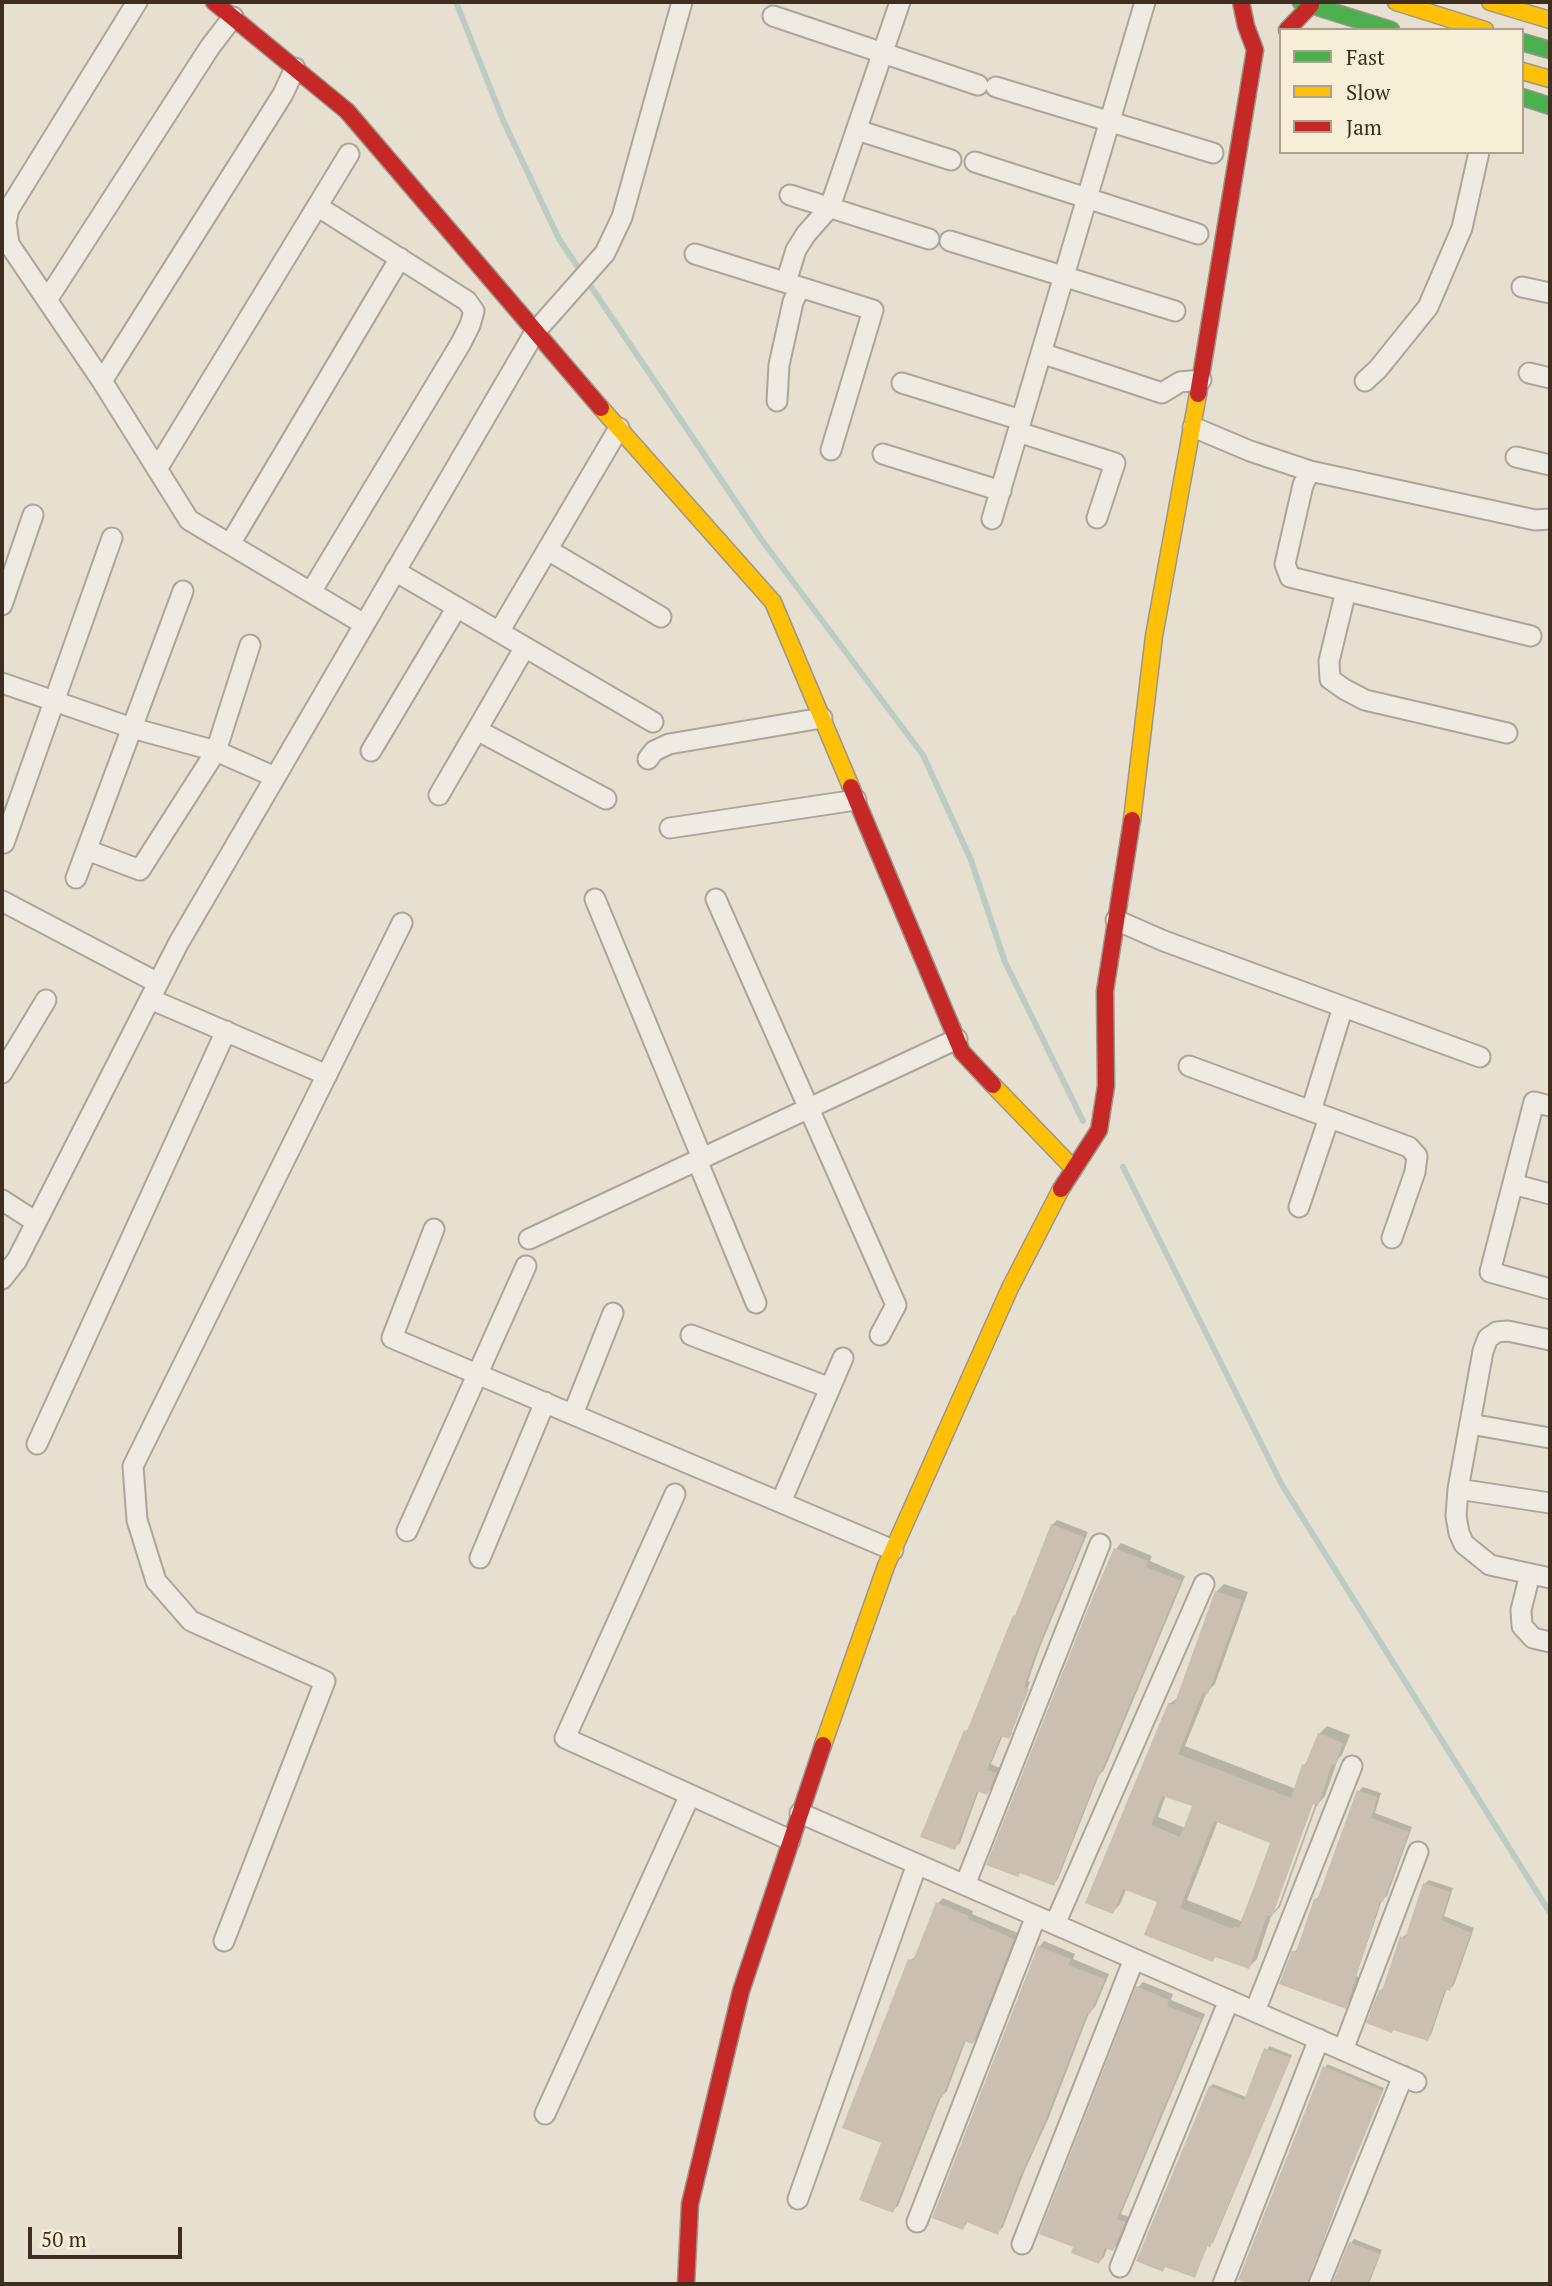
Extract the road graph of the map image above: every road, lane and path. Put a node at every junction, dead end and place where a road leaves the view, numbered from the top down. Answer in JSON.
{"nodes":[{"id":1,"x":137,"y":2,"type":"edge"},
{"id":2,"x":682,"y":2,"type":"edge"},
{"id":3,"x":900,"y":2,"type":"edge"},
{"id":4,"x":1145,"y":2,"type":"edge"},
{"id":5,"x":1241,"y":2,"type":"edge"},
{"id":6,"x":1396,"y":2,"type":"edge"},
{"id":7,"x":1489,"y":2,"type":"edge"},
{"id":8,"x":1306,"y":3,"type":"edge"},
{"id":9,"x":225,"y":8,"type":"edge"},
{"id":10,"x":773,"y":16,"type":"dead end"},
{"id":11,"x":1550,"y":20,"type":"edge"},
{"id":12,"x":1350,"y":23,"type":"edge"},
{"id":13,"x":1284,"y":28,"type":"edge"},
{"id":14,"x":1379,"y":28,"type":"edge"},
{"id":15,"x":1479,"y":28,"type":"edge"},
{"id":16,"x":1273,"y":40,"type":"edge"},
{"id":17,"x":1524,"y":42,"type":"edge"},
{"id":18,"x":1550,"y":50,"type":"edge"},
{"id":19,"x":883,"y":53,"type":"junction"},
{"id":20,"x":295,"y":68,"type":"junction"},
{"id":21,"x":1524,"y":72,"type":"edge"},
{"id":22,"x":1550,"y":79,"type":"edge"},
{"id":23,"x":1524,"y":98,"type":"edge"},
{"id":24,"x":1550,"y":106,"type":"edge"},
{"id":25,"x":1110,"y":123,"type":"junction"},
{"id":26,"x":857,"y":130,"type":"junction"},
{"id":27,"x":1213,"y":153,"type":"dead end"},
{"id":28,"x":349,"y":154,"type":"dead end"},
{"id":29,"x":1479,"y":154,"type":"edge"},
{"id":30,"x":951,"y":160,"type":"dead end"},
{"id":31,"x":975,"y":162,"type":"dead end"},
{"id":32,"x":790,"y":195,"type":"dead end"},
{"id":33,"x":1087,"y":198,"type":"junction"},
{"id":34,"x":317,"y":206,"type":"junction"},
{"id":35,"x":830,"y":207,"type":"junction"},
{"id":36,"x":1198,"y":234,"type":"dead end"},
{"id":37,"x":929,"y":239,"type":"dead end"},
{"id":38,"x":950,"y":241,"type":"dead end"},
{"id":39,"x":695,"y":254,"type":"dead end"},
{"id":40,"x":400,"y":258,"type":"junction"},
{"id":41,"x":1064,"y":277,"type":"junction"},
{"id":42,"x":793,"y":285,"type":"junction"},
{"id":43,"x":1522,"y":287,"type":"dead end"},
{"id":44,"x":1550,"y":293,"type":"edge"},
{"id":45,"x":47,"y":300,"type":"junction"},
{"id":46,"x":1175,"y":312,"type":"dead end"},
{"id":47,"x":535,"y":332,"type":"junction"},
{"id":48,"x":1041,"y":353,"type":"junction"},
{"id":49,"x":1529,"y":373,"type":"dead end"},
{"id":50,"x":1550,"y":378,"type":"edge"},
{"id":51,"x":1201,"y":380,"type":"junction"},
{"id":52,"x":1365,"y":381,"type":"dead end"},
{"id":53,"x":102,"y":382,"type":"junction"},
{"id":54,"x":902,"y":383,"type":"dead end"},
{"id":55,"x":777,"y":401,"type":"dead end"},
{"id":56,"x":1020,"y":426,"type":"junction"},
{"id":57,"x":1193,"y":427,"type":"junction"},
{"id":58,"x":619,"y":428,"type":"junction"},
{"id":59,"x":831,"y":450,"type":"dead end"},
{"id":60,"x":883,"y":454,"type":"dead end"},
{"id":61,"x":1516,"y":457,"type":"dead end"},
{"id":62,"x":1550,"y":465,"type":"edge"},
{"id":63,"x":157,"y":469,"type":"junction"},
{"id":64,"x":1310,"y":471,"type":"junction"},
{"id":65,"x":1001,"y":491,"type":"junction"},
{"id":66,"x":33,"y":515,"type":"dead end"},
{"id":67,"x":1097,"y":518,"type":"dead end"},
{"id":68,"x":992,"y":519,"type":"dead end"},
{"id":69,"x":1550,"y":519,"type":"edge"},
{"id":70,"x":111,"y":538,"type":"dead end"},
{"id":71,"x":230,"y":544,"type":"junction"},
{"id":72,"x":548,"y":550,"type":"junction"},
{"id":73,"x":395,"y":571,"type":"junction"},
{"id":74,"x":183,"y":591,"type":"dead end"},
{"id":75,"x":1346,"y":591,"type":"junction"},
{"id":76,"x":311,"y":592,"type":"junction"},
{"id":77,"x":2,"y":606,"type":"edge"},
{"id":78,"x":457,"y":607,"type":"junction"},
{"id":79,"x":661,"y":617,"type":"dead end"},
{"id":80,"x":364,"y":624,"type":"junction"},
{"id":81,"x":499,"y":632,"type":"junction"},
{"id":82,"x":1531,"y":636,"type":"dead end"},
{"id":83,"x":250,"y":645,"type":"dead end"},
{"id":84,"x":525,"y":647,"type":"junction"},
{"id":85,"x":2,"y":683,"type":"edge"},
{"id":86,"x":54,"y":700,"type":"junction"},
{"id":87,"x":822,"y":718,"type":"junction"},
{"id":88,"x":653,"y":722,"type":"dead end"},
{"id":89,"x":132,"y":728,"type":"junction"},
{"id":90,"x":477,"y":730,"type":"junction"},
{"id":91,"x":1507,"y":733,"type":"dead end"},
{"id":92,"x":216,"y":751,"type":"junction"},
{"id":93,"x":371,"y":751,"type":"dead end"},
{"id":94,"x":648,"y":759,"type":"dead end"},
{"id":95,"x":275,"y":777,"type":"junction"},
{"id":96,"x":439,"y":795,"type":"dead end"},
{"id":97,"x":606,"y":799,"type":"dead end"},
{"id":98,"x":856,"y":800,"type":"junction"},
{"id":99,"x":670,"y":828,"type":"dead end"},
{"id":100,"x":4,"y":843,"type":"dead end"},
{"id":101,"x":87,"y":850,"type":"junction"},
{"id":102,"x":76,"y":877,"type":"dead end"},
{"id":103,"x":595,"y":899,"type":"dead end"},
{"id":104,"x":716,"y":899,"type":"dead end"},
{"id":105,"x":2,"y":901,"type":"edge"},
{"id":106,"x":1116,"y":919,"type":"junction"},
{"id":107,"x":402,"y":923,"type":"dead end"},
{"id":108,"x":154,"y":991,"type":"junction"},
{"id":109,"x":46,"y":1000,"type":"dead end"},
{"id":110,"x":1343,"y":1007,"type":"junction"},
{"id":111,"x":226,"y":1031,"type":"junction"},
{"id":112,"x":957,"y":1039,"type":"junction"},
{"id":113,"x":1480,"y":1057,"type":"dead end"},
{"id":114,"x":1189,"y":1066,"type":"dead end"},
{"id":115,"x":2,"y":1073,"type":"edge"},
{"id":116,"x":327,"y":1075,"type":"junction"},
{"id":117,"x":1550,"y":1106,"type":"edge"},
{"id":118,"x":809,"y":1108,"type":"junction"},
{"id":119,"x":1320,"y":1114,"type":"junction"},
{"id":120,"x":699,"y":1159,"type":"junction"},
{"id":121,"x":1074,"y":1169,"type":"junction"},
{"id":122,"x":1513,"y":1184,"type":"junction"},
{"id":123,"x":1550,"y":1194,"type":"edge"},
{"id":124,"x":2,"y":1200,"type":"edge"},
{"id":125,"x":1299,"y":1207,"type":"dead end"},
{"id":126,"x":36,"y":1222,"type":"junction"},
{"id":127,"x":434,"y":1229,"type":"dead end"},
{"id":128,"x":1392,"y":1238,"type":"dead end"},
{"id":129,"x":529,"y":1239,"type":"dead end"},
{"id":130,"x":526,"y":1266,"type":"dead end"},
{"id":131,"x":2,"y":1279,"type":"edge"},
{"id":132,"x":1550,"y":1289,"type":"edge"},
{"id":133,"x":757,"y":1303,"type":"dead end"},
{"id":134,"x":613,"y":1313,"type":"dead end"},
{"id":135,"x":691,"y":1335,"type":"dead end"},
{"id":136,"x":880,"y":1335,"type":"dead end"},
{"id":137,"x":1550,"y":1340,"type":"edge"},
{"id":138,"x":843,"y":1358,"type":"dead end"},
{"id":139,"x":476,"y":1373,"type":"junction"},
{"id":140,"x":830,"y":1388,"type":"junction"},
{"id":141,"x":545,"y":1402,"type":"junction"},
{"id":142,"x":573,"y":1414,"type":"junction"},
{"id":143,"x":1470,"y":1424,"type":"junction"},
{"id":144,"x":1550,"y":1438,"type":"edge"},
{"id":145,"x":37,"y":1444,"type":"dead end"},
{"id":146,"x":1458,"y":1489,"type":"junction"},
{"id":147,"x":675,"y":1494,"type":"dead end"},
{"id":148,"x":780,"y":1502,"type":"junction"},
{"id":149,"x":1550,"y":1503,"type":"edge"},
{"id":150,"x":407,"y":1531,"type":"dead end"},
{"id":151,"x":1100,"y":1544,"type":"dead end"},
{"id":152,"x":893,"y":1550,"type":"junction"},
{"id":153,"x":480,"y":1558,"type":"dead end"},
{"id":154,"x":1530,"y":1574,"type":"junction"},
{"id":155,"x":1550,"y":1578,"type":"edge"},
{"id":156,"x":1204,"y":1584,"type":"dead end"},
{"id":157,"x":1550,"y":1642,"type":"edge"},
{"id":158,"x":1352,"y":1766,"type":"dead end"},
{"id":159,"x":691,"y":1795,"type":"junction"},
{"id":160,"x":800,"y":1813,"type":"junction"},
{"id":161,"x":790,"y":1840,"type":"junction"},
{"id":162,"x":1418,"y":1852,"type":"dead end"},
{"id":163,"x":916,"y":1864,"type":"junction"},
{"id":164,"x":965,"y":1885,"type":"junction"},
{"id":165,"x":1036,"y":1916,"type":"junction"},
{"id":166,"x":1055,"y":1924,"type":"junction"},
{"id":167,"x":224,"y":1941,"type":"dead end"},
{"id":168,"x":1134,"y":1959,"type":"junction"},
{"id":169,"x":1230,"y":2000,"type":"junction"},
{"id":170,"x":1255,"y":2011,"type":"junction"},
{"id":171,"x":1319,"y":2039,"type":"junction"},
{"id":172,"x":1343,"y":2050,"type":"junction"},
{"id":173,"x":545,"y":2114,"type":"dead end"},
{"id":174,"x":798,"y":2199,"type":"dead end"},
{"id":175,"x":917,"y":2222,"type":"dead end"},
{"id":176,"x":1022,"y":2244,"type":"dead end"},
{"id":177,"x":1120,"y":2267,"type":"dead end"},
{"id":178,"x":686,"y":2284,"type":"edge"},
{"id":179,"x":1223,"y":2284,"type":"edge"},
{"id":180,"x":1319,"y":2284,"type":"edge"}],
"edges":[{"from":1,"to":45,"type":"street"},
{"from":2,"to":47,"type":"street"},
{"from":3,"to":19,"type":"street"},
{"from":4,"to":25,"type":"street"},
{"from":5,"to":16,"type":"main road"},
{"from":6,"to":15,"type":"main road"},
{"from":7,"to":11,"type":"main road"},
{"from":8,"to":12,"type":"main road"},
{"from":8,"to":13,"type":"main road"},
{"from":9,"to":20,"type":"main road"},
{"from":9,"to":45,"type":"street"},
{"from":10,"to":19,"type":"street"},
{"from":12,"to":14,"type":"main road"},
{"from":16,"to":51,"type":"main road"},
{"from":17,"to":18,"type":"main road"},
{"from":19,"to":25,"type":"street"},
{"from":19,"to":26,"type":"street"},
{"from":20,"to":47,"type":"main road"},
{"from":20,"to":53,"type":"street"},
{"from":21,"to":22,"type":"main road"},
{"from":23,"to":24,"type":"main road"},
{"from":25,"to":27,"type":"street"},
{"from":25,"to":33,"type":"street"},
{"from":26,"to":30,"type":"street"},
{"from":26,"to":35,"type":"street"},
{"from":28,"to":34,"type":"street"},
{"from":29,"to":52,"type":"street"},
{"from":31,"to":33,"type":"street"},
{"from":32,"to":35,"type":"street"},
{"from":33,"to":36,"type":"street"},
{"from":33,"to":41,"type":"street"},
{"from":34,"to":40,"type":"street"},
{"from":34,"to":63,"type":"street"},
{"from":35,"to":37,"type":"street"},
{"from":35,"to":42,"type":"street"},
{"from":38,"to":41,"type":"street"},
{"from":39,"to":42,"type":"street"},
{"from":40,"to":71,"type":"street"},
{"from":40,"to":76,"type":"street"},
{"from":41,"to":46,"type":"street"},
{"from":41,"to":48,"type":"street"},
{"from":42,"to":55,"type":"street"},
{"from":42,"to":59,"type":"street"},
{"from":43,"to":44,"type":"street"},
{"from":45,"to":53,"type":"street"},
{"from":47,"to":58,"type":"main road"},
{"from":47,"to":73,"type":"street"},
{"from":48,"to":51,"type":"street"},
{"from":48,"to":56,"type":"street"},
{"from":49,"to":50,"type":"street"},
{"from":51,"to":57,"type":"main road"},
{"from":53,"to":63,"type":"street"},
{"from":54,"to":56,"type":"street"},
{"from":56,"to":65,"type":"street"},
{"from":56,"to":67,"type":"street"},
{"from":57,"to":64,"type":"street"},
{"from":57,"to":106,"type":"main road"},
{"from":58,"to":72,"type":"street"},
{"from":58,"to":87,"type":"main road"},
{"from":60,"to":65,"type":"street"},
{"from":61,"to":62,"type":"street"},
{"from":63,"to":71,"type":"street"},
{"from":64,"to":69,"type":"street"},
{"from":64,"to":75,"type":"street"},
{"from":65,"to":68,"type":"street"},
{"from":66,"to":77,"type":"street"},
{"from":70,"to":86,"type":"street"},
{"from":71,"to":76,"type":"street"},
{"from":72,"to":79,"type":"street"},
{"from":72,"to":81,"type":"street"},
{"from":73,"to":78,"type":"street"},
{"from":73,"to":80,"type":"street"},
{"from":74,"to":89,"type":"street"},
{"from":75,"to":82,"type":"street"},
{"from":75,"to":91,"type":"street"},
{"from":76,"to":80,"type":"street"},
{"from":78,"to":81,"type":"street"},
{"from":78,"to":93,"type":"street"},
{"from":80,"to":95,"type":"street"},
{"from":81,"to":84,"type":"street"},
{"from":83,"to":92,"type":"street"},
{"from":84,"to":88,"type":"street"},
{"from":84,"to":90,"type":"street"},
{"from":85,"to":86,"type":"street"},
{"from":86,"to":89,"type":"street"},
{"from":86,"to":100,"type":"street"},
{"from":87,"to":94,"type":"street"},
{"from":87,"to":98,"type":"main road"},
{"from":89,"to":92,"type":"street"},
{"from":89,"to":101,"type":"street"},
{"from":90,"to":96,"type":"street"},
{"from":90,"to":97,"type":"street"},
{"from":92,"to":95,"type":"street"},
{"from":92,"to":101,"type":"street"},
{"from":95,"to":108,"type":"street"},
{"from":98,"to":99,"type":"street"},
{"from":98,"to":112,"type":"main road"},
{"from":101,"to":102,"type":"street"},
{"from":103,"to":120,"type":"street"},
{"from":104,"to":118,"type":"street"},
{"from":105,"to":108,"type":"street"},
{"from":106,"to":110,"type":"street"},
{"from":106,"to":121,"type":"main road"},
{"from":107,"to":116,"type":"street"},
{"from":108,"to":111,"type":"street"},
{"from":108,"to":126,"type":"street"},
{"from":109,"to":115,"type":"street"},
{"from":110,"to":113,"type":"street"},
{"from":110,"to":119,"type":"street"},
{"from":111,"to":116,"type":"street"},
{"from":111,"to":145,"type":"street"},
{"from":112,"to":118,"type":"street"},
{"from":112,"to":121,"type":"main road"},
{"from":114,"to":119,"type":"street"},
{"from":116,"to":167,"type":"street"},
{"from":117,"to":122,"type":"street"},
{"from":118,"to":120,"type":"street"},
{"from":118,"to":136,"type":"street"},
{"from":119,"to":125,"type":"street"},
{"from":119,"to":128,"type":"street"},
{"from":120,"to":129,"type":"street"},
{"from":120,"to":133,"type":"street"},
{"from":121,"to":152,"type":"main road"},
{"from":122,"to":123,"type":"street"},
{"from":122,"to":132,"type":"street"},
{"from":124,"to":126,"type":"street"},
{"from":126,"to":131,"type":"street"},
{"from":127,"to":139,"type":"street"},
{"from":130,"to":139,"type":"street"},
{"from":134,"to":142,"type":"street"},
{"from":135,"to":140,"type":"street"},
{"from":137,"to":143,"type":"street"},
{"from":138,"to":140,"type":"street"},
{"from":139,"to":141,"type":"street"},
{"from":139,"to":150,"type":"street"},
{"from":140,"to":148,"type":"street"},
{"from":141,"to":142,"type":"street"},
{"from":141,"to":153,"type":"street"},
{"from":142,"to":148,"type":"street"},
{"from":143,"to":144,"type":"street"},
{"from":143,"to":146,"type":"street"},
{"from":146,"to":149,"type":"street"},
{"from":146,"to":154,"type":"street"},
{"from":147,"to":159,"type":"street"},
{"from":148,"to":152,"type":"street"},
{"from":151,"to":164,"type":"street"},
{"from":152,"to":160,"type":"main road"},
{"from":154,"to":155,"type":"street"},
{"from":154,"to":157,"type":"street"},
{"from":156,"to":166,"type":"street"},
{"from":158,"to":170,"type":"street"},
{"from":159,"to":161,"type":"street"},
{"from":159,"to":173,"type":"street"},
{"from":160,"to":161,"type":"main road"},
{"from":160,"to":163,"type":"street"},
{"from":161,"to":178,"type":"main road"},
{"from":162,"to":172,"type":"street"},
{"from":163,"to":164,"type":"street"},
{"from":163,"to":174,"type":"street"},
{"from":164,"to":165,"type":"street"},
{"from":165,"to":166,"type":"street"},
{"from":165,"to":175,"type":"street"},
{"from":166,"to":168,"type":"street"},
{"from":168,"to":169,"type":"street"},
{"from":168,"to":176,"type":"street"},
{"from":169,"to":170,"type":"street"},
{"from":169,"to":177,"type":"street"},
{"from":170,"to":171,"type":"street"},
{"from":171,"to":172,"type":"street"},
{"from":171,"to":179,"type":"street"},
{"from":172,"to":180,"type":"street"}]}
